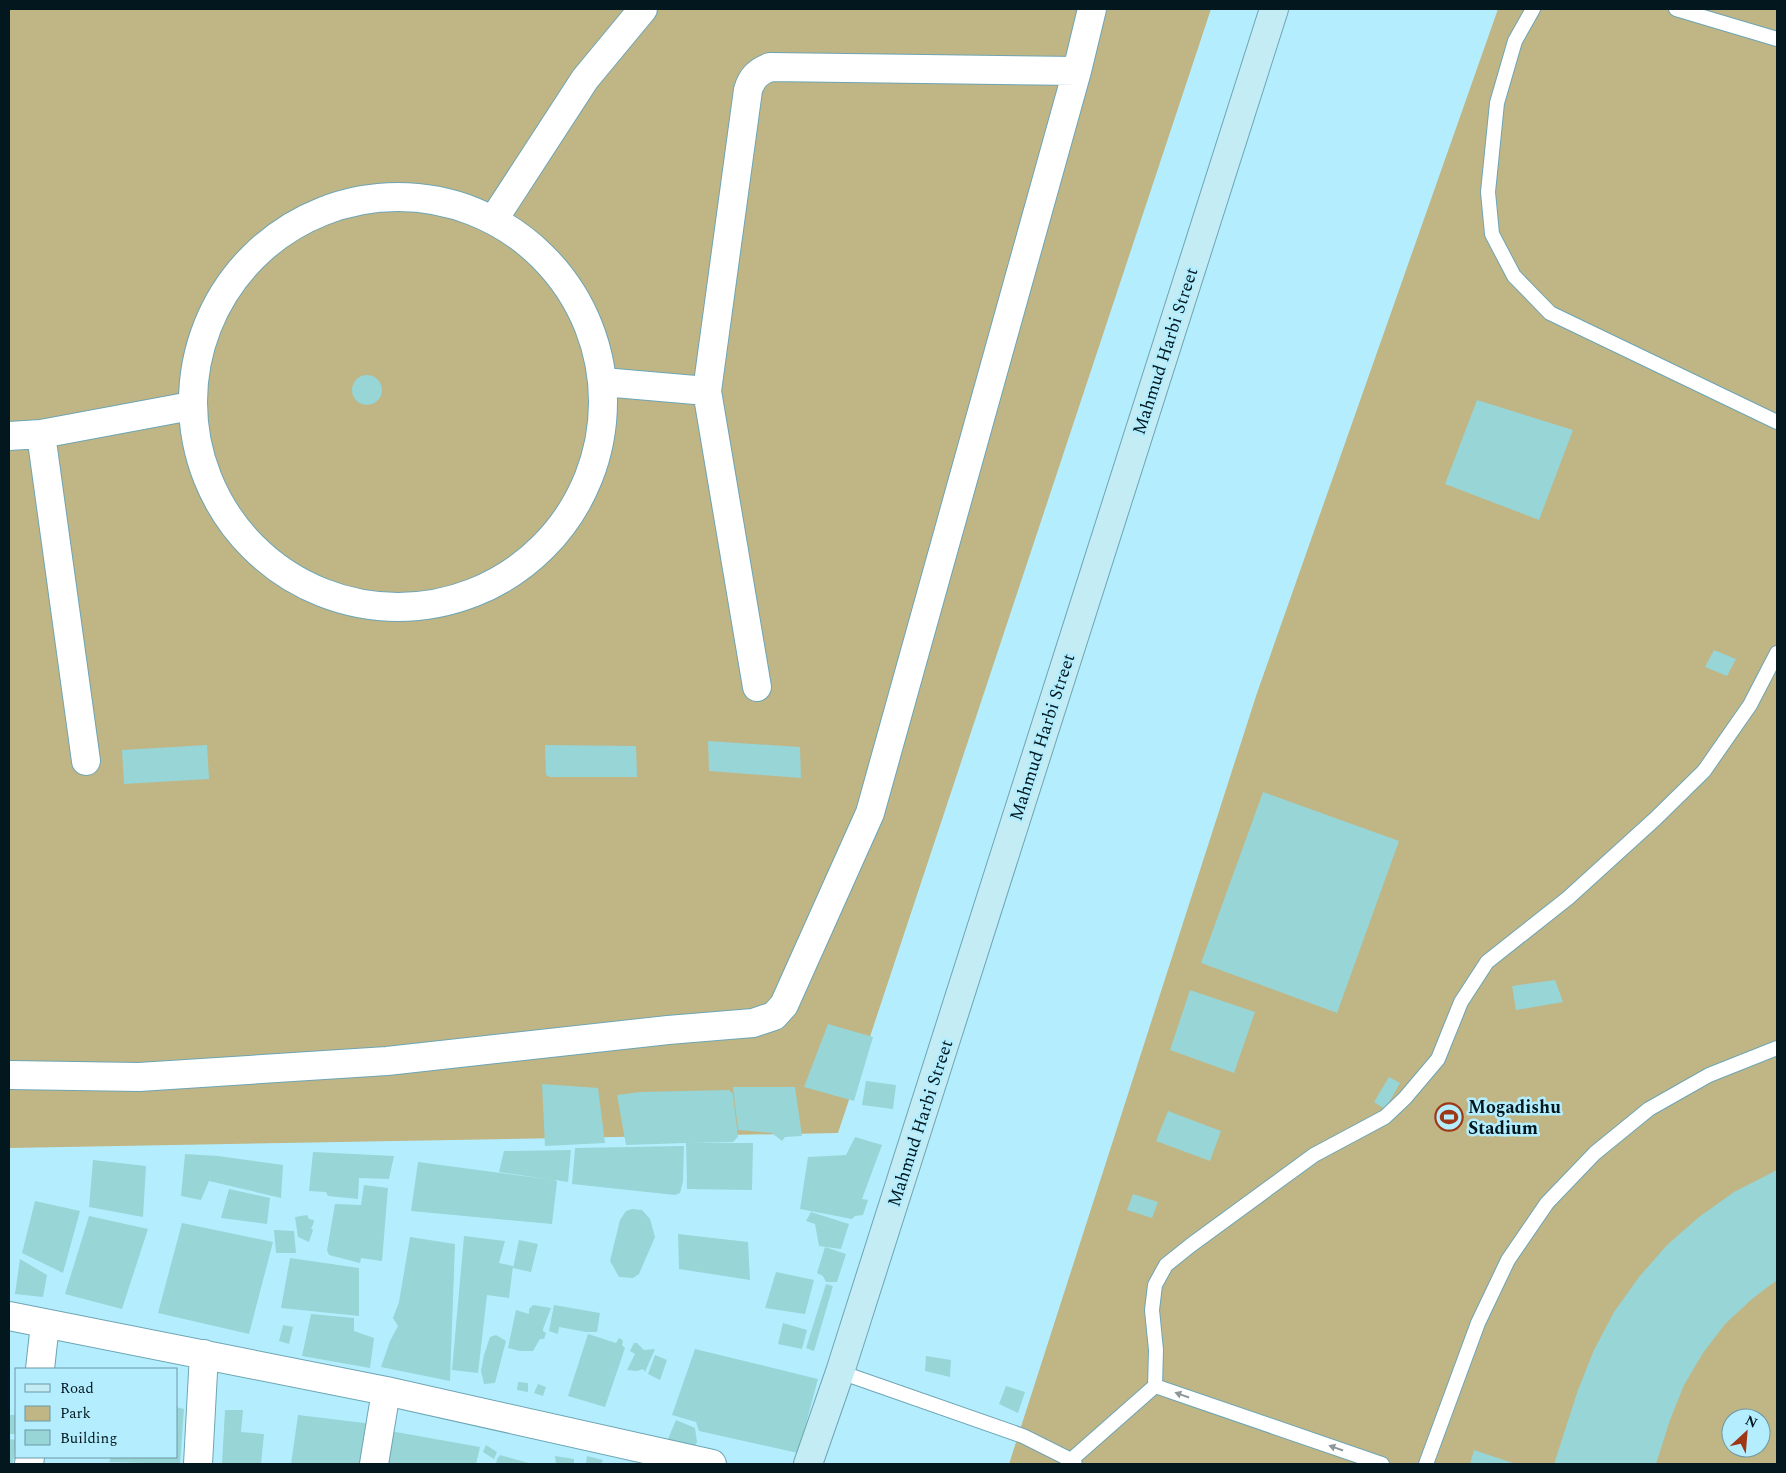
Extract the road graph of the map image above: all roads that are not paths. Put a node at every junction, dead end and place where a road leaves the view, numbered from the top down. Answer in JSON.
{"nodes":[{"id":1,"x":643,"y":9,"type":"edge"},
{"id":2,"x":1092,"y":9,"type":"edge"},
{"id":3,"x":1274,"y":9,"type":"edge"},
{"id":4,"x":1533,"y":9,"type":"edge"},
{"id":5,"x":1676,"y":9,"type":"edge"},
{"id":6,"x":1777,"y":39,"type":"edge"},
{"id":7,"x":1077,"y":71,"type":"junction"},
{"id":8,"x":494,"y":219,"type":"junction"},
{"id":9,"x":604,"y":382,"type":"junction"},
{"id":10,"x":707,"y":391,"type":"junction"},
{"id":11,"x":191,"y":406,"type":"junction"},
{"id":12,"x":1777,"y":422,"type":"edge"},
{"id":13,"x":41,"y":434,"type":"junction"},
{"id":14,"x":9,"y":436,"type":"edge"},
{"id":15,"x":1777,"y":653,"type":"edge"},
{"id":16,"x":757,"y":687,"type":"dead end"},
{"id":17,"x":86,"y":761,"type":"dead end"},
{"id":18,"x":1777,"y":1048,"type":"edge"},
{"id":19,"x":9,"y":1075,"type":"edge"},
{"id":20,"x":9,"y":1316,"type":"edge"},
{"id":21,"x":45,"y":1324,"type":"junction"},
{"id":22,"x":204,"y":1354,"type":"junction"},
{"id":23,"x":40,"y":1368,"type":"edge"},
{"id":24,"x":840,"y":1372,"type":"junction"},
{"id":25,"x":1155,"y":1386,"type":"junction"},
{"id":26,"x":386,"y":1391,"type":"junction"},
{"id":27,"x":1073,"y":1462,"type":"edge"},
{"id":28,"x":198,"y":1464,"type":"edge"},
{"id":29,"x":374,"y":1464,"type":"edge"},
{"id":30,"x":712,"y":1464,"type":"edge"},
{"id":31,"x":808,"y":1464,"type":"edge"},
{"id":32,"x":1382,"y":1464,"type":"edge"},
{"id":33,"x":1426,"y":1464,"type":"edge"}],
"edges":[{"from":1,"to":8,"type":"street"},
{"from":2,"to":7,"type":"street"},
{"from":3,"to":24,"type":"street","name":"Mahmud Harbi Street"},
{"from":4,"to":12,"type":"lane"},
{"from":5,"to":6,"type":"lane"},
{"from":7,"to":10,"type":"street"},
{"from":7,"to":19,"type":"street"},
{"from":8,"to":9,"type":"street"},
{"from":8,"to":11,"type":"street"},
{"from":9,"to":10,"type":"street"},
{"from":9,"to":11,"type":"street"},
{"from":10,"to":16,"type":"street"},
{"from":11,"to":13,"type":"street"},
{"from":13,"to":14,"type":"street"},
{"from":13,"to":17,"type":"street"},
{"from":15,"to":25,"type":"lane"},
{"from":18,"to":33,"type":"lane"},
{"from":20,"to":21,"type":"street"},
{"from":21,"to":22,"type":"street"},
{"from":21,"to":23,"type":"street"},
{"from":22,"to":26,"type":"street"},
{"from":22,"to":28,"type":"street"},
{"from":24,"to":27,"type":"lane"},
{"from":24,"to":31,"type":"street","name":"Mahmud Harbi Street"},
{"from":25,"to":27,"type":"lane"},
{"from":32,"to":25,"type":"lane","one_way":true},
{"from":26,"to":29,"type":"street"},
{"from":26,"to":30,"type":"street"}]}
